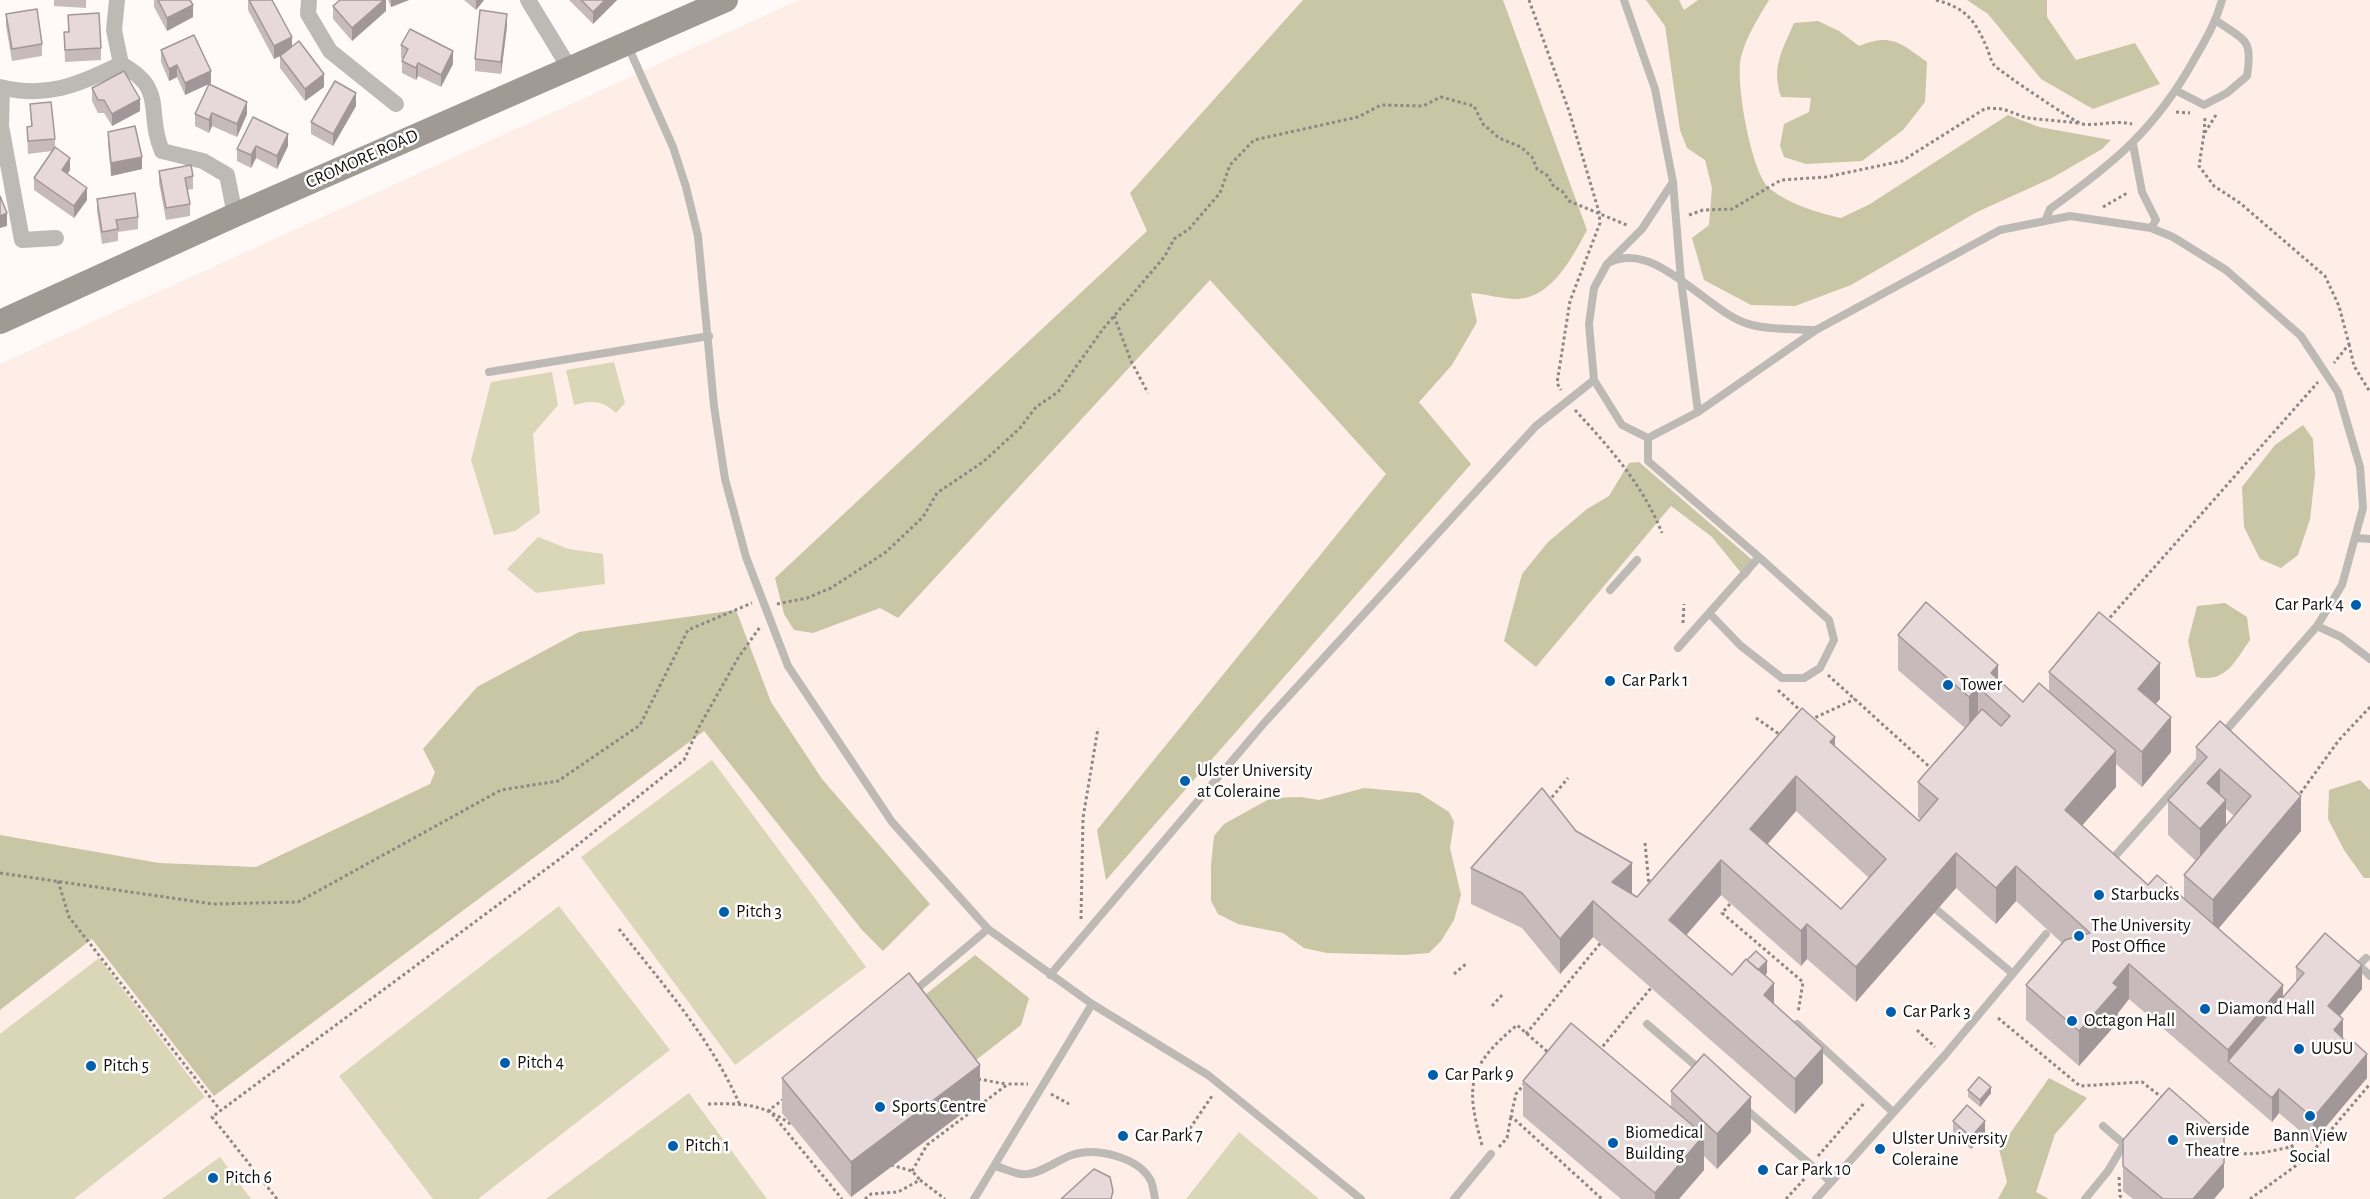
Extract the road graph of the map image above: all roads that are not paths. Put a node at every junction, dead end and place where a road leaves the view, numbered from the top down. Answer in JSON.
{"nodes":[{"id":1,"x":117,"y":0,"type":"edge"},
{"id":2,"x":309,"y":0,"type":"edge"},
{"id":3,"x":528,"y":0,"type":"edge"},
{"id":4,"x":726,"y":0,"type":"edge"},
{"id":5,"x":1624,"y":0,"type":"edge"},
{"id":6,"x":2222,"y":0,"type":"edge"},
{"id":7,"x":2217,"y":21,"type":"junction"},
{"id":8,"x":627,"y":44,"type":"junction"},
{"id":9,"x":121,"y":64,"type":"junction"},
{"id":10,"x":570,"y":69,"type":"junction"},
{"id":11,"x":1,"y":87,"type":"edge"},
{"id":12,"x":2177,"y":91,"type":"junction"},
{"id":13,"x":396,"y":104,"type":"dead end"},
{"id":14,"x":2133,"y":144,"type":"junction"},
{"id":15,"x":1673,"y":182,"type":"junction"},
{"id":16,"x":235,"y":215,"type":"junction"},
{"id":17,"x":2046,"y":219,"type":"junction"},
{"id":18,"x":2151,"y":228,"type":"junction"},
{"id":19,"x":56,"y":238,"type":"dead end"},
{"id":20,"x":1607,"y":264,"type":"junction"},
{"id":21,"x":1681,"y":280,"type":"junction"},
{"id":22,"x":0,"y":322,"type":"edge"},
{"id":23,"x":1816,"y":330,"type":"junction"},
{"id":24,"x":709,"y":336,"type":"junction"},
{"id":25,"x":489,"y":372,"type":"dead end"},
{"id":26,"x":1594,"y":380,"type":"junction"},
{"id":27,"x":1698,"y":412,"type":"junction"},
{"id":28,"x":1648,"y":438,"type":"junction"},
{"id":29,"x":2357,"y":538,"type":"junction"},
{"id":30,"x":2370,"y":539,"type":"edge"},
{"id":31,"x":1759,"y":557,"type":"junction"},
{"id":32,"x":1637,"y":560,"type":"dead end"},
{"id":33,"x":1610,"y":590,"type":"dead end"},
{"id":34,"x":1709,"y":614,"type":"junction"},
{"id":35,"x":2318,"y":626,"type":"junction"},
{"id":36,"x":1678,"y":648,"type":"dead end"},
{"id":37,"x":2370,"y":659,"type":"edge"},
{"id":38,"x":2215,"y":744,"type":"edge"},
{"id":39,"x":2208,"y":751,"type":"edge"},
{"id":40,"x":2102,"y":854,"type":"edge"},
{"id":41,"x":2110,"y":861,"type":"junction"},
{"id":42,"x":2118,"y":868,"type":"edge"},
{"id":43,"x":2102,"y":872,"type":"edge"},
{"id":44,"x":1937,"y":910,"type":"dead end"},
{"id":45,"x":988,"y":929,"type":"junction"},
{"id":46,"x":2046,"y":934,"type":"dead end"},
{"id":47,"x":2366,"y":958,"type":"dead end"},
{"id":48,"x":2012,"y":973,"type":"junction"},
{"id":49,"x":1050,"y":975,"type":"junction"},
{"id":50,"x":2370,"y":976,"type":"edge"},
{"id":51,"x":900,"y":1003,"type":"edge"},
{"id":52,"x":1092,"y":1004,"type":"junction"},
{"id":53,"x":1647,"y":1023,"type":"dead end"},
{"id":54,"x":1797,"y":1024,"type":"edge"},
{"id":55,"x":1708,"y":1077,"type":"edge"},
{"id":56,"x":1735,"y":1100,"type":"edge"},
{"id":57,"x":1893,"y":1112,"type":"junction"},
{"id":58,"x":2103,"y":1126,"type":"dead end"},
{"id":59,"x":1491,"y":1154,"type":"road end"},
{"id":60,"x":995,"y":1166,"type":"junction"},
{"id":61,"x":1831,"y":1182,"type":"junction"},
{"id":62,"x":974,"y":1199,"type":"edge"},
{"id":63,"x":1155,"y":1199,"type":"edge"},
{"id":64,"x":1361,"y":1199,"type":"edge"},
{"id":65,"x":1454,"y":1199,"type":"edge"},
{"id":66,"x":1816,"y":1199,"type":"edge"},
{"id":67,"x":2085,"y":1199,"type":"edge"}],
"edges":[{"from":1,"to":9,"type":"street"},
{"from":2,"to":13,"type":"street"},
{"from":3,"to":10,"type":"street"},
{"from":4,"to":8,"type":"main road","name":"CROMORE ROAD"},
{"from":5,"to":15,"type":"lane"},
{"from":6,"to":7,"type":"lane"},
{"from":7,"to":12,"type":"lane"},
{"from":7,"to":12,"type":"lane"},
{"from":8,"to":10,"type":"main road","name":"CROMORE ROAD"},
{"from":8,"to":24,"type":"lane"},
{"from":9,"to":11,"type":"street"},
{"from":9,"to":16,"type":"street"},
{"from":10,"to":16,"type":"main road","name":"CROMORE ROAD"},
{"from":11,"to":19,"type":"street"},
{"from":12,"to":14,"type":"lane"},
{"from":14,"to":17,"type":"lane"},
{"from":14,"to":18,"type":"lane"},
{"from":15,"to":20,"type":"lane"},
{"from":15,"to":21,"type":"lane"},
{"from":16,"to":22,"type":"main road","name":"CROMORE ROAD"},
{"from":17,"to":18,"type":"lane"},
{"from":17,"to":23,"type":"lane"},
{"from":18,"to":29,"type":"lane"},
{"from":20,"to":21,"type":"lane"},
{"from":20,"to":26,"type":"lane"},
{"from":21,"to":23,"type":"lane"},
{"from":21,"to":27,"type":"lane"},
{"from":23,"to":27,"type":"lane"},
{"from":24,"to":25,"type":"lane"},
{"from":24,"to":45,"type":"lane"},
{"from":26,"to":28,"type":"lane"},
{"from":26,"to":49,"type":"lane"},
{"from":27,"to":28,"type":"lane"},
{"from":28,"to":31,"type":"lane"},
{"from":29,"to":30,"type":"lane"},
{"from":29,"to":35,"type":"lane"},
{"from":31,"to":34,"type":"lane"},
{"from":31,"to":34,"type":"lane"},
{"from":32,"to":33,"type":"lane"},
{"from":34,"to":36,"type":"lane"},
{"from":35,"to":37,"type":"lane"},
{"from":35,"to":38,"type":"lane"},
{"from":39,"to":41,"type":"lane"},
{"from":40,"to":41,"type":"lane"},
{"from":41,"to":42,"type":"lane"},
{"from":41,"to":43,"type":"lane"},
{"from":44,"to":48,"type":"lane"},
{"from":45,"to":49,"type":"lane"},
{"from":45,"to":51,"type":"lane"},
{"from":46,"to":48,"type":"lane"},
{"from":47,"to":50,"type":"lane"},
{"from":48,"to":57,"type":"lane"},
{"from":49,"to":52,"type":"lane"},
{"from":52,"to":60,"type":"lane"},
{"from":52,"to":64,"type":"lane"},
{"from":53,"to":55,"type":"lane"},
{"from":54,"to":57,"type":"lane"},
{"from":56,"to":61,"type":"lane"},
{"from":57,"to":61,"type":"lane"},
{"from":58,"to":67,"type":"lane"},
{"from":59,"to":65,"type":"lane"},
{"from":60,"to":62,"type":"lane"},
{"from":60,"to":63,"type":"lane"},
{"from":61,"to":66,"type":"lane"}]}
